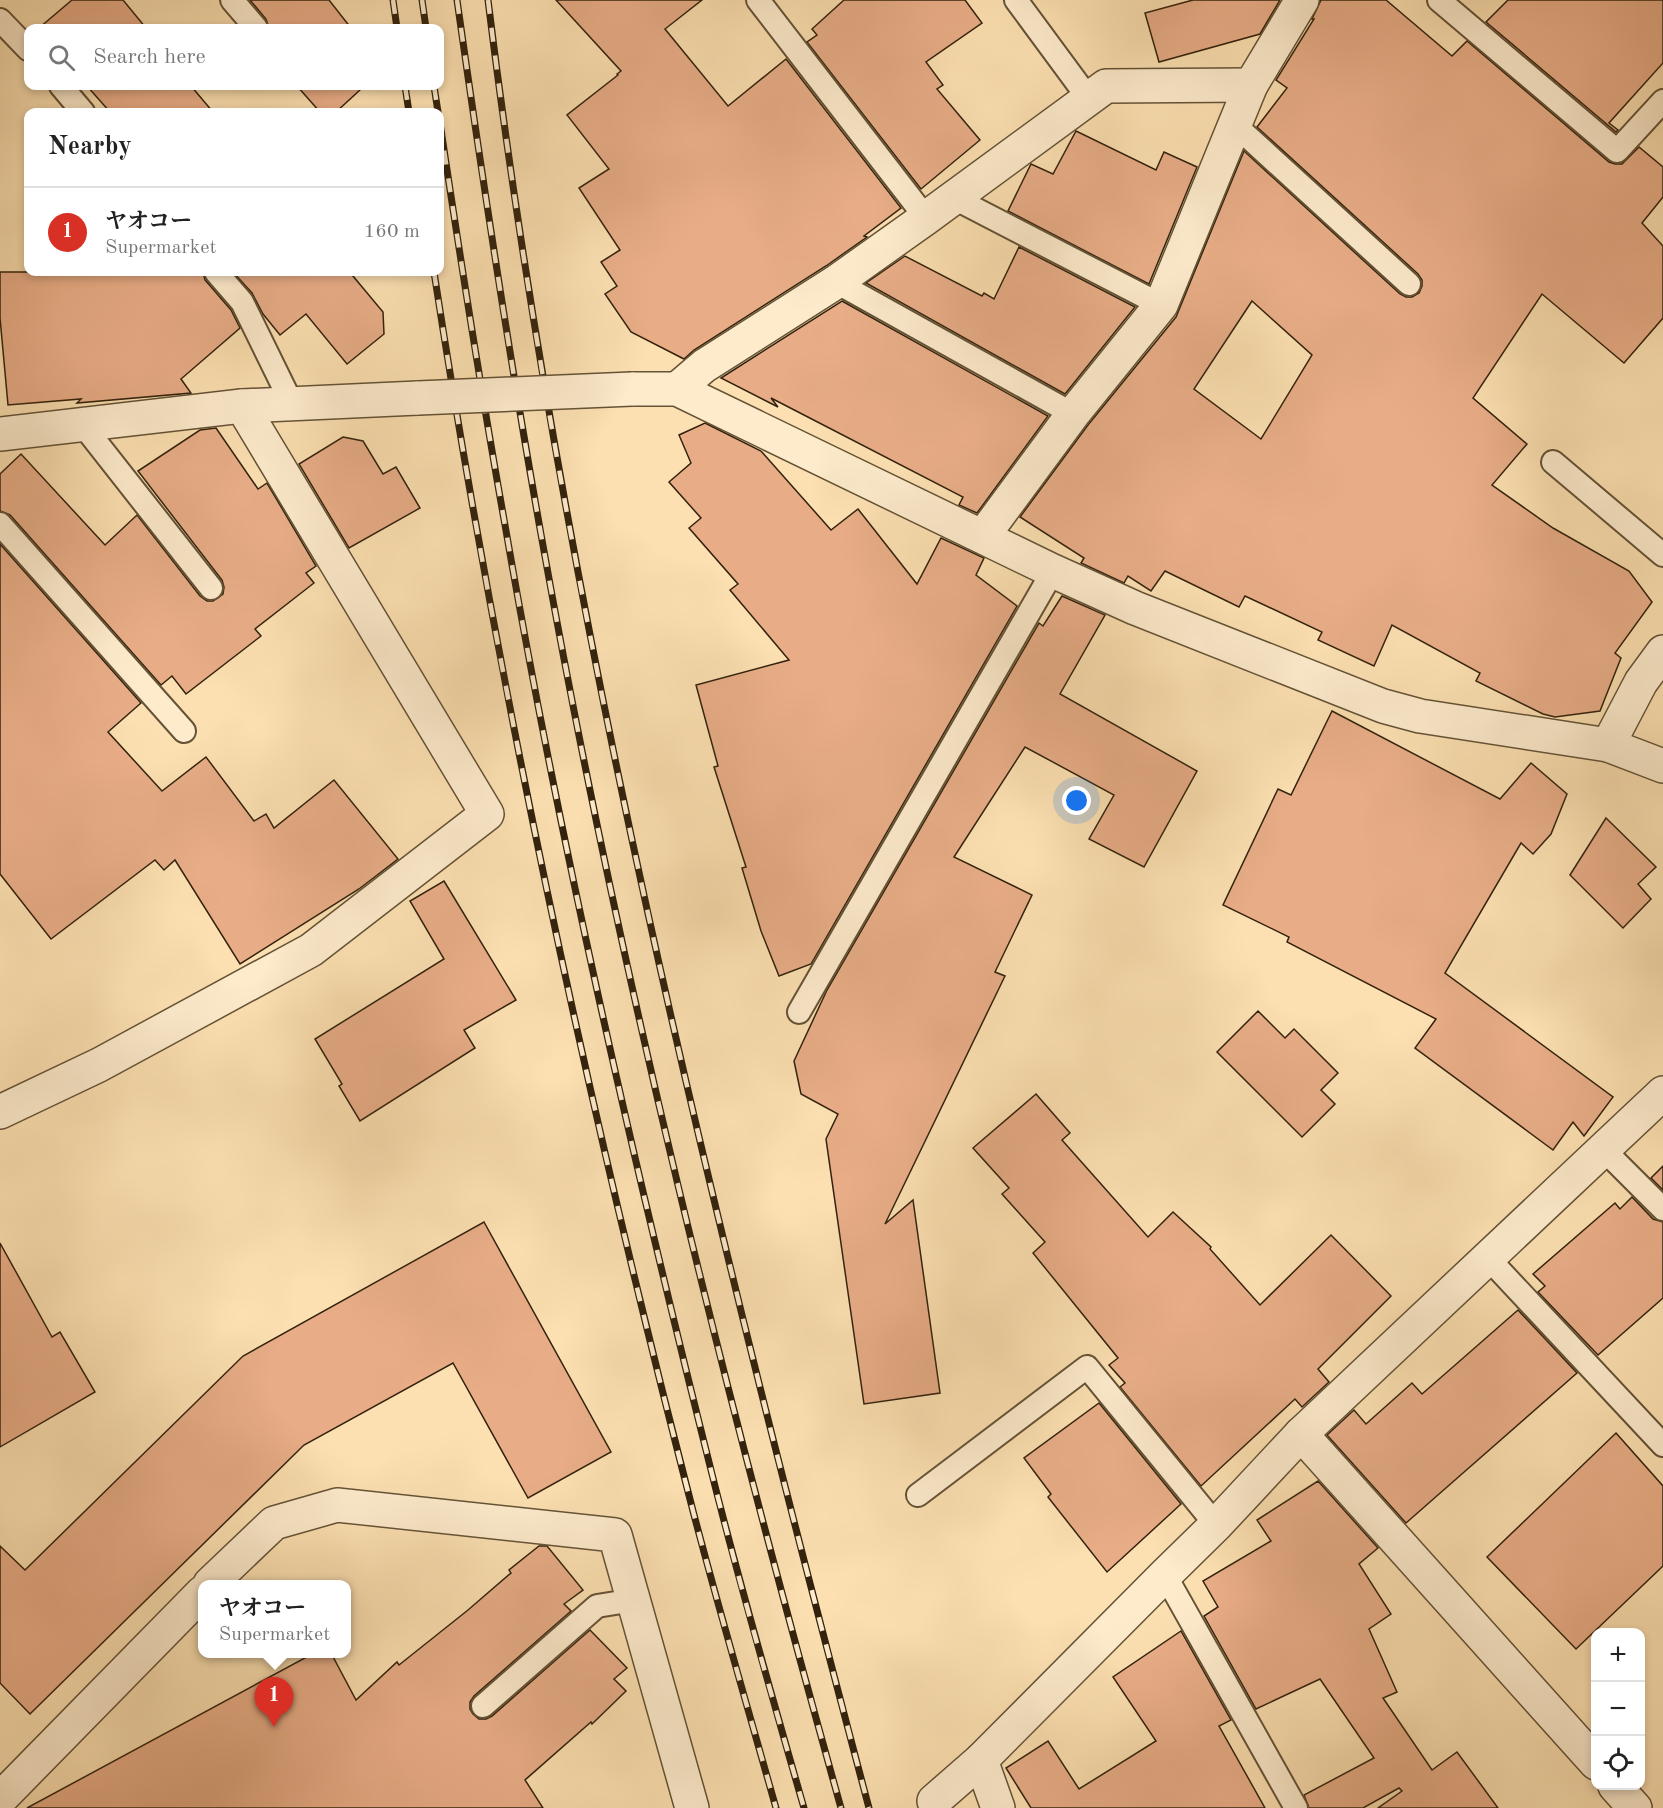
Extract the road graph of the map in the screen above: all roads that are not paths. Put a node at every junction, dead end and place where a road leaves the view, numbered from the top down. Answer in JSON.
{"nodes":[{"id":1,"x":232,"y":0,"type":"edge"},
{"id":2,"x":758,"y":0,"type":"edge"},
{"id":3,"x":1016,"y":0,"type":"edge"},
{"id":4,"x":1302,"y":0,"type":"edge"},
{"id":5,"x":1439,"y":0,"type":"edge"},
{"id":6,"x":0,"y":20,"type":"edge"},
{"id":7,"x":253,"y":24,"type":"edge"},
{"id":8,"x":24,"y":45,"type":"edge"},
{"id":9,"x":1251,"y":85,"type":"junction"},
{"id":10,"x":64,"y":90,"type":"edge"},
{"id":11,"x":1089,"y":99,"type":"junction"},
{"id":12,"x":1663,"y":101,"type":"edge"},
{"id":13,"x":80,"y":108,"type":"edge"},
{"id":14,"x":1234,"y":124,"type":"junction"},
{"id":15,"x":954,"y":198,"type":"junction"},
{"id":16,"x":926,"y":218,"type":"junction"},
{"id":17,"x":219,"y":276,"type":"edge"},
{"id":18,"x":836,"y":282,"type":"junction"},
{"id":19,"x":1409,"y":284,"type":"dead end"},
{"id":20,"x":1161,"y":305,"type":"junction"},
{"id":21,"x":677,"y":389,"type":"junction"},
{"id":22,"x":292,"y":404,"type":"junction"},
{"id":23,"x":242,"y":406,"type":"junction"},
{"id":24,"x":1073,"y":414,"type":"junction"},
{"id":25,"x":82,"y":424,"type":"junction"},
{"id":26,"x":0,"y":434,"type":"edge"},
{"id":27,"x":1553,"y":462,"type":"dead end"},
{"id":28,"x":0,"y":524,"type":"edge"},
{"id":29,"x":983,"y":536,"type":"junction"},
{"id":30,"x":1663,"y":555,"type":"edge"},
{"id":31,"x":1053,"y":571,"type":"junction"},
{"id":32,"x":211,"y":588,"type":"dead end"},
{"id":33,"x":1663,"y":652,"type":"edge"},
{"id":34,"x":184,"y":730,"type":"dead end"},
{"id":35,"x":1608,"y":745,"type":"junction"},
{"id":36,"x":1663,"y":766,"type":"edge"},
{"id":37,"x":800,"y":1012,"type":"dead end"},
{"id":38,"x":1663,"y":1093,"type":"edge"},
{"id":39,"x":0,"y":1112,"type":"edge"},
{"id":40,"x":1604,"y":1150,"type":"junction"},
{"id":41,"x":1663,"y":1209,"type":"edge"},
{"id":42,"x":1488,"y":1258,"type":"junction"},
{"id":43,"x":1301,"y":1434,"type":"junction"},
{"id":44,"x":1663,"y":1445,"type":"edge"},
{"id":45,"x":918,"y":1495,"type":"dead end"},
{"id":46,"x":1216,"y":1525,"type":"junction"},
{"id":47,"x":1165,"y":1575,"type":"junction"},
{"id":48,"x":214,"y":1580,"type":"edge"},
{"id":49,"x":198,"y":1597,"type":"edge"},
{"id":50,"x":634,"y":1600,"type":"junction"},
{"id":51,"x":483,"y":1706,"type":"dead end"},
{"id":52,"x":1591,"y":1757,"type":"edge"},
{"id":53,"x":981,"y":1760,"type":"junction"},
{"id":54,"x":1619,"y":1790,"type":"edge"},
{"id":55,"x":0,"y":1799,"type":"edge"},
{"id":56,"x":934,"y":1801,"type":"dead end"},
{"id":57,"x":692,"y":1808,"type":"edge"},
{"id":58,"x":998,"y":1808,"type":"edge"},
{"id":59,"x":1296,"y":1808,"type":"edge"},
{"id":60,"x":1635,"y":1808,"type":"edge"}],
"edges":[{"from":1,"to":7,"type":"lane"},
{"from":2,"to":16,"type":"lane"},
{"from":3,"to":11,"type":"lane"},
{"from":4,"to":9,"type":"street"},
{"from":5,"to":12,"type":"lane"},
{"from":6,"to":8,"type":"lane"},
{"from":9,"to":11,"type":"street"},
{"from":9,"to":14,"type":"street"},
{"from":10,"to":13,"type":"lane"},
{"from":11,"to":15,"type":"street"},
{"from":14,"to":19,"type":"lane"},
{"from":14,"to":20,"type":"street"},
{"from":15,"to":16,"type":"street"},
{"from":15,"to":20,"type":"lane"},
{"from":16,"to":18,"type":"street"},
{"from":17,"to":22,"type":"lane"},
{"from":18,"to":21,"type":"street"},
{"from":18,"to":24,"type":"lane"},
{"from":20,"to":24,"type":"street"},
{"from":21,"to":22,"type":"street","bridge":true},
{"from":21,"to":29,"type":"street"},
{"from":22,"to":23,"type":"street"},
{"from":23,"to":25,"type":"street"},
{"from":23,"to":39,"type":"street"},
{"from":24,"to":29,"type":"street"},
{"from":25,"to":26,"type":"street"},
{"from":25,"to":32,"type":"lane"},
{"from":27,"to":30,"type":"lane"},
{"from":28,"to":34,"type":"lane"},
{"from":29,"to":31,"type":"street"},
{"from":31,"to":35,"type":"street"},
{"from":31,"to":37,"type":"lane"},
{"from":33,"to":35,"type":"street"},
{"from":35,"to":36,"type":"street"},
{"from":38,"to":40,"type":"street"},
{"from":40,"to":41,"type":"lane"},
{"from":40,"to":42,"type":"street"},
{"from":42,"to":43,"type":"street"},
{"from":42,"to":44,"type":"lane"},
{"from":43,"to":46,"type":"street"},
{"from":43,"to":52,"type":"street"},
{"from":45,"to":46,"type":"lane"},
{"from":46,"to":47,"type":"street"},
{"from":47,"to":53,"type":"street"},
{"from":47,"to":59,"type":"lane"},
{"from":48,"to":50,"type":"street"},
{"from":49,"to":55,"type":"street"},
{"from":50,"to":51,"type":"lane"},
{"from":50,"to":57,"type":"street"},
{"from":53,"to":56,"type":"street"},
{"from":53,"to":58,"type":"street"},
{"from":54,"to":60,"type":"street"}]}
